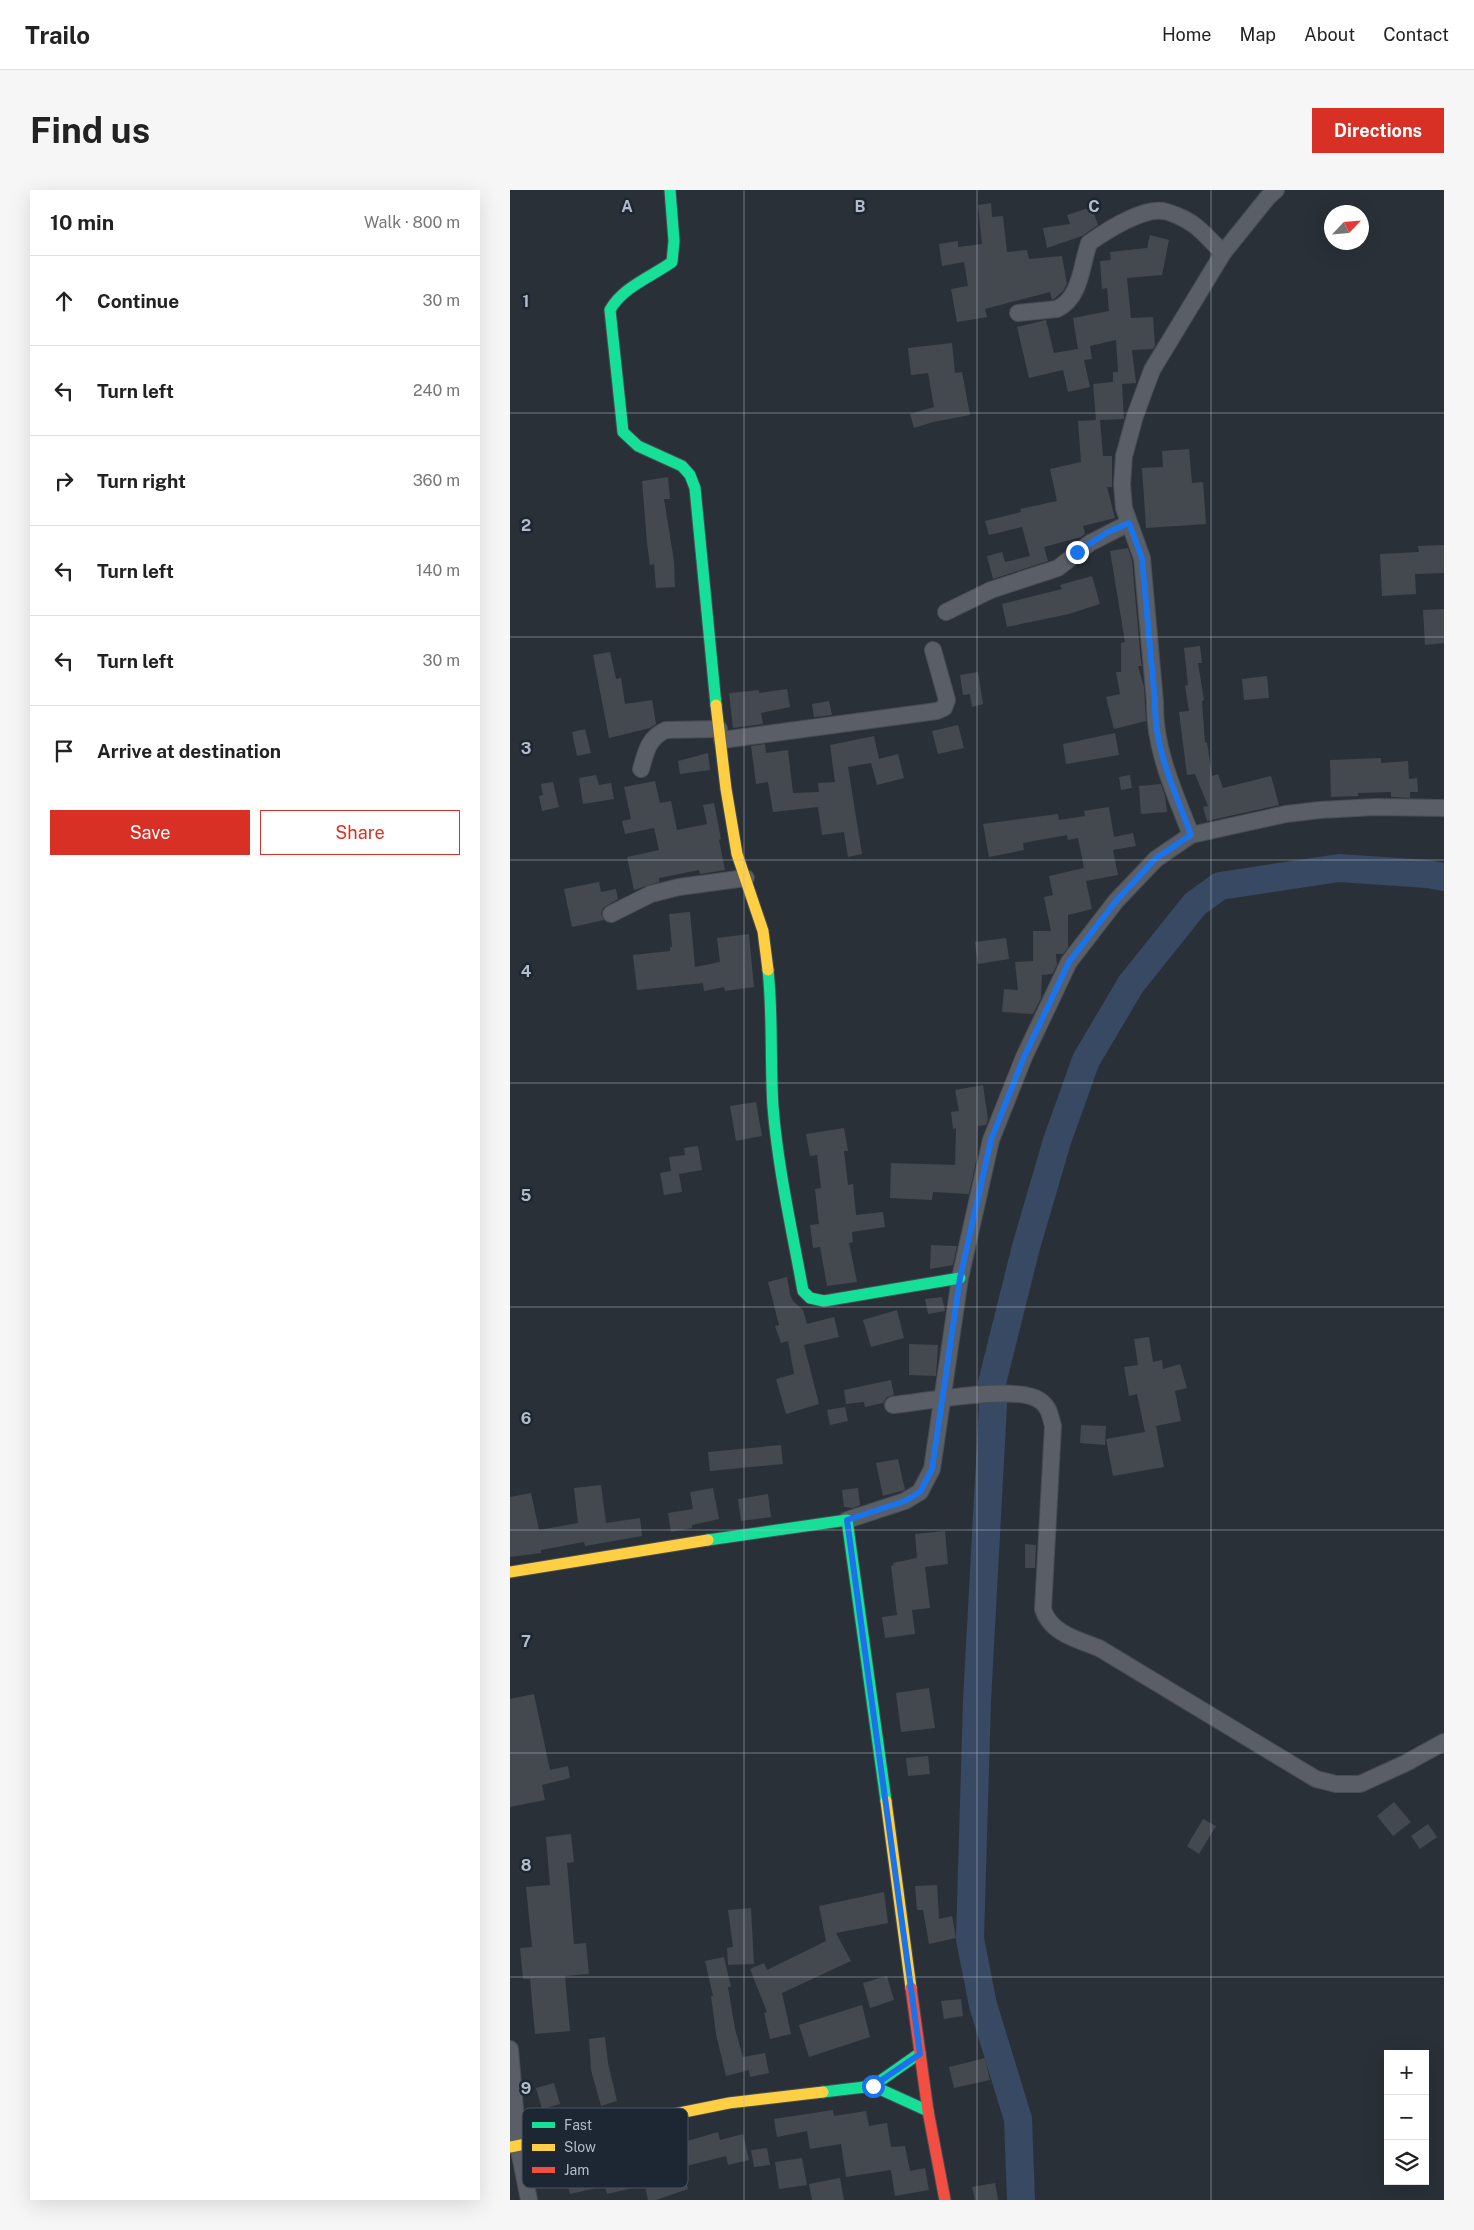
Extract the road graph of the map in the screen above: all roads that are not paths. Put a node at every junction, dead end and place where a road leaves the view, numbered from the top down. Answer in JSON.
{"nodes":[{"id":1,"x":670,"y":190,"type":"edge"},
{"id":2,"x":1276,"y":190,"type":"edge"},
{"id":3,"x":1223,"y":253,"type":"junction"},
{"id":4,"x":1018,"y":312,"type":"dead end"},
{"id":5,"x":1129,"y":523,"type":"junction"},
{"id":6,"x":946,"y":612,"type":"dead end"},
{"id":7,"x":933,"y":650,"type":"dead end"},
{"id":8,"x":720,"y":734,"type":"junction"},
{"id":9,"x":641,"y":769,"type":"dead end"},
{"id":10,"x":1444,"y":808,"type":"edge"},
{"id":11,"x":1191,"y":835,"type":"junction"},
{"id":12,"x":746,"y":878,"type":"junction"},
{"id":13,"x":611,"y":914,"type":"dead end"},
{"id":14,"x":960,"y":1278,"type":"junction"},
{"id":15,"x":942,"y":1397,"type":"junction"},
{"id":16,"x":893,"y":1405,"type":"dead end"},
{"id":17,"x":847,"y":1520,"type":"junction"},
{"id":18,"x":510,"y":1572,"type":"edge"},
{"id":19,"x":1444,"y":1742,"type":"edge"},
{"id":20,"x":510,"y":2049,"type":"edge"},
{"id":21,"x":920,"y":2054,"type":"junction"},
{"id":22,"x":873,"y":2086,"type":"junction"},
{"id":23,"x":688,"y":2111,"type":"edge"},
{"id":24,"x":928,"y":2111,"type":"junction"},
{"id":25,"x":514,"y":2146,"type":"edge"},
{"id":26,"x":522,"y":2175,"type":"edge"},
{"id":27,"x":946,"y":2200,"type":"edge"}],
"edges":[{"from":1,"to":8,"type":"street"},
{"from":2,"to":3,"type":"street"},
{"from":3,"to":4,"type":"street"},
{"from":3,"to":5,"type":"street"},
{"from":5,"to":6,"type":"street"},
{"from":5,"to":11,"type":"street"},
{"from":7,"to":8,"type":"street"},
{"from":8,"to":9,"type":"street"},
{"from":8,"to":12,"type":"street"},
{"from":10,"to":11,"type":"street"},
{"from":11,"to":14,"type":"street"},
{"from":12,"to":13,"type":"street"},
{"from":12,"to":14,"type":"street"},
{"from":14,"to":15,"type":"street"},
{"from":15,"to":16,"type":"street"},
{"from":15,"to":17,"type":"street"},
{"from":15,"to":19,"type":"street"},
{"from":17,"to":18,"type":"street"},
{"from":17,"to":21,"type":"street"},
{"from":20,"to":25,"type":"street"},
{"from":21,"to":22,"type":"street"},
{"from":21,"to":24,"type":"street"},
{"from":22,"to":23,"type":"street"},
{"from":22,"to":24,"type":"street"},
{"from":24,"to":27,"type":"street"},
{"from":25,"to":26,"type":"street"}]}
